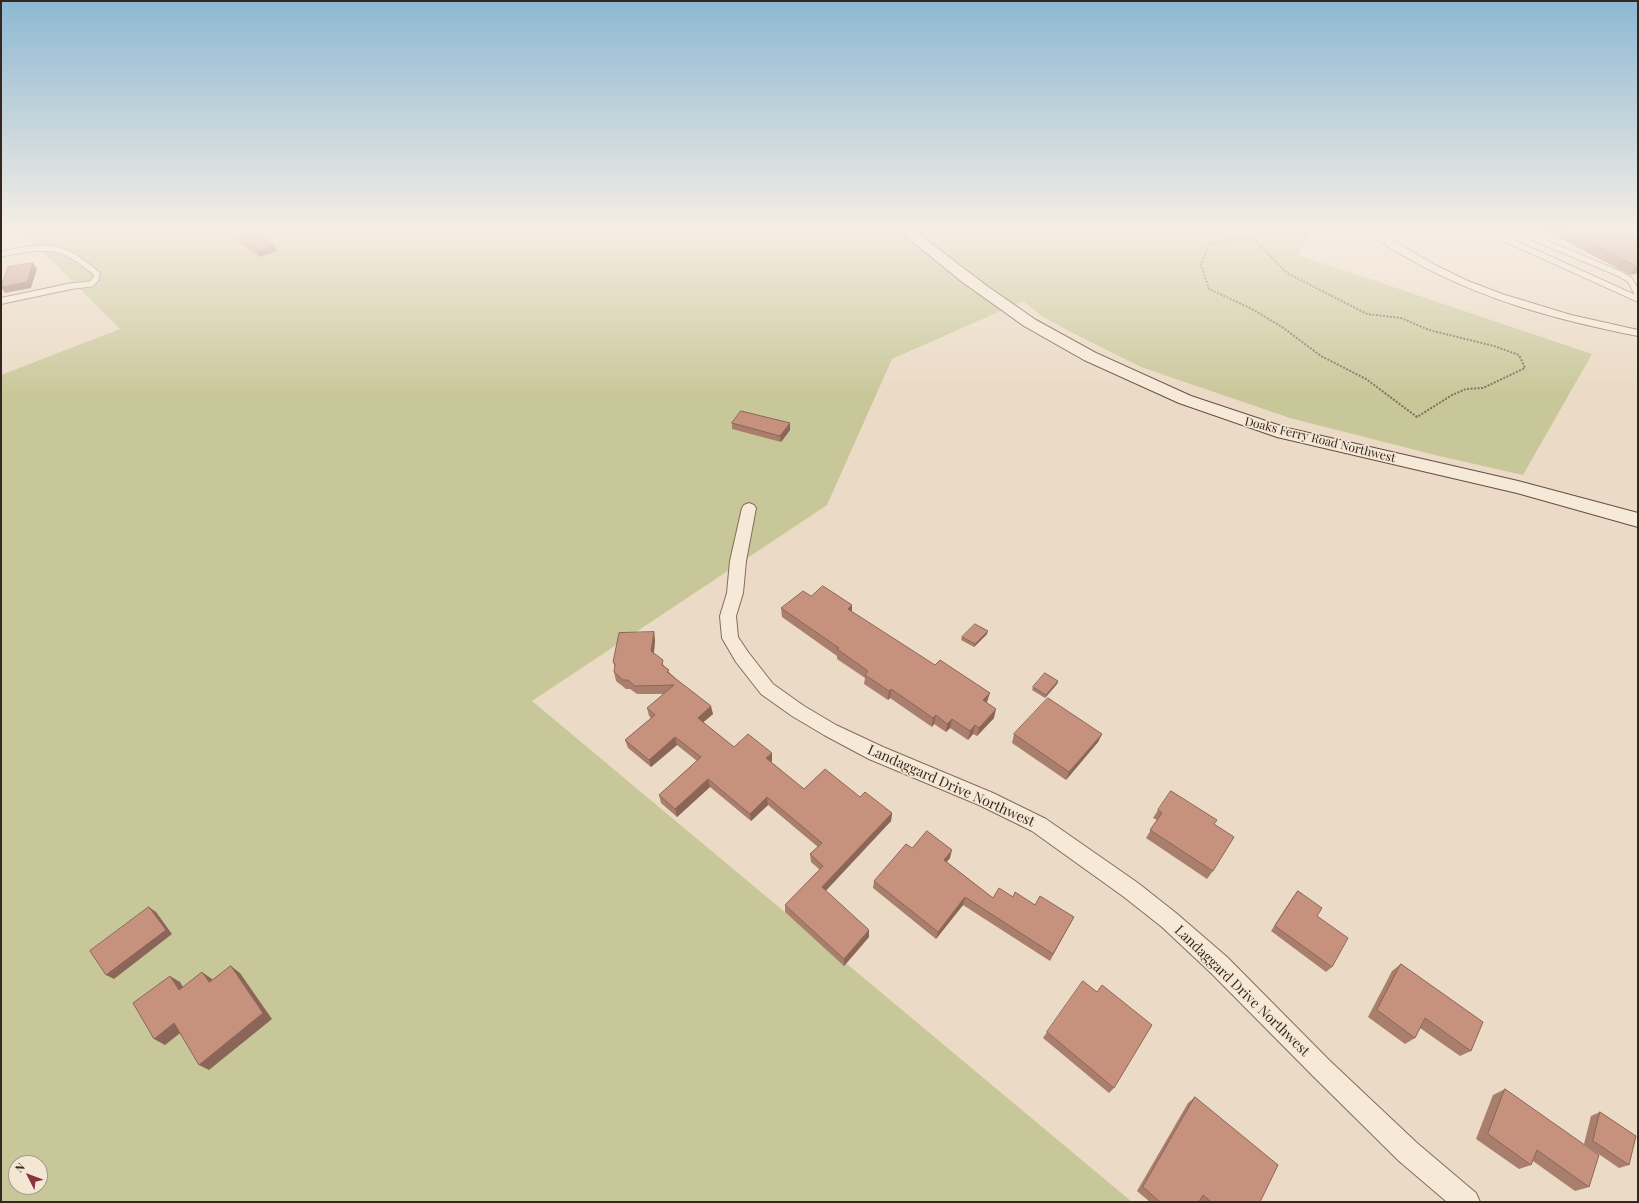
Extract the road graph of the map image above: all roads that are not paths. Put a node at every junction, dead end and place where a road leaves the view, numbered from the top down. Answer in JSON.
{"nodes":[{"id":1,"x":88,"y":285,"type":"edge"},
{"id":2,"x":977,"y":285,"type":"edge"},
{"id":3,"x":1473,"y":285,"type":"edge"},
{"id":4,"x":1607,"y":285,"type":"edge"},
{"id":5,"x":1633,"y":285,"type":"edge"},
{"id":6,"x":72,"y":286,"type":"joint"},
{"id":7,"x":1638,"y":295,"type":"edge"},
{"id":8,"x":1638,"y":299,"type":"edge"},
{"id":9,"x":1,"y":301,"type":"edge"},
{"id":10,"x":1638,"y":333,"type":"edge"},
{"id":11,"x":749,"y":508,"type":"dead end"},
{"id":12,"x":1638,"y":520,"type":"edge"},
{"id":13,"x":1467,"y":1202,"type":"edge"}],
"edges":[{"from":1,"to":6,"type":"lane"},
{"from":2,"to":12,"type":"main road","name":"Doaks Ferry Road Northwest"},
{"from":3,"to":10,"type":"street"},
{"from":4,"to":8,"type":"lane"},
{"from":5,"to":7,"type":"lane"},
{"from":6,"to":9,"type":"street"},
{"from":11,"to":13,"type":"street","name":"Landaggard Drive Northwest"}]}
